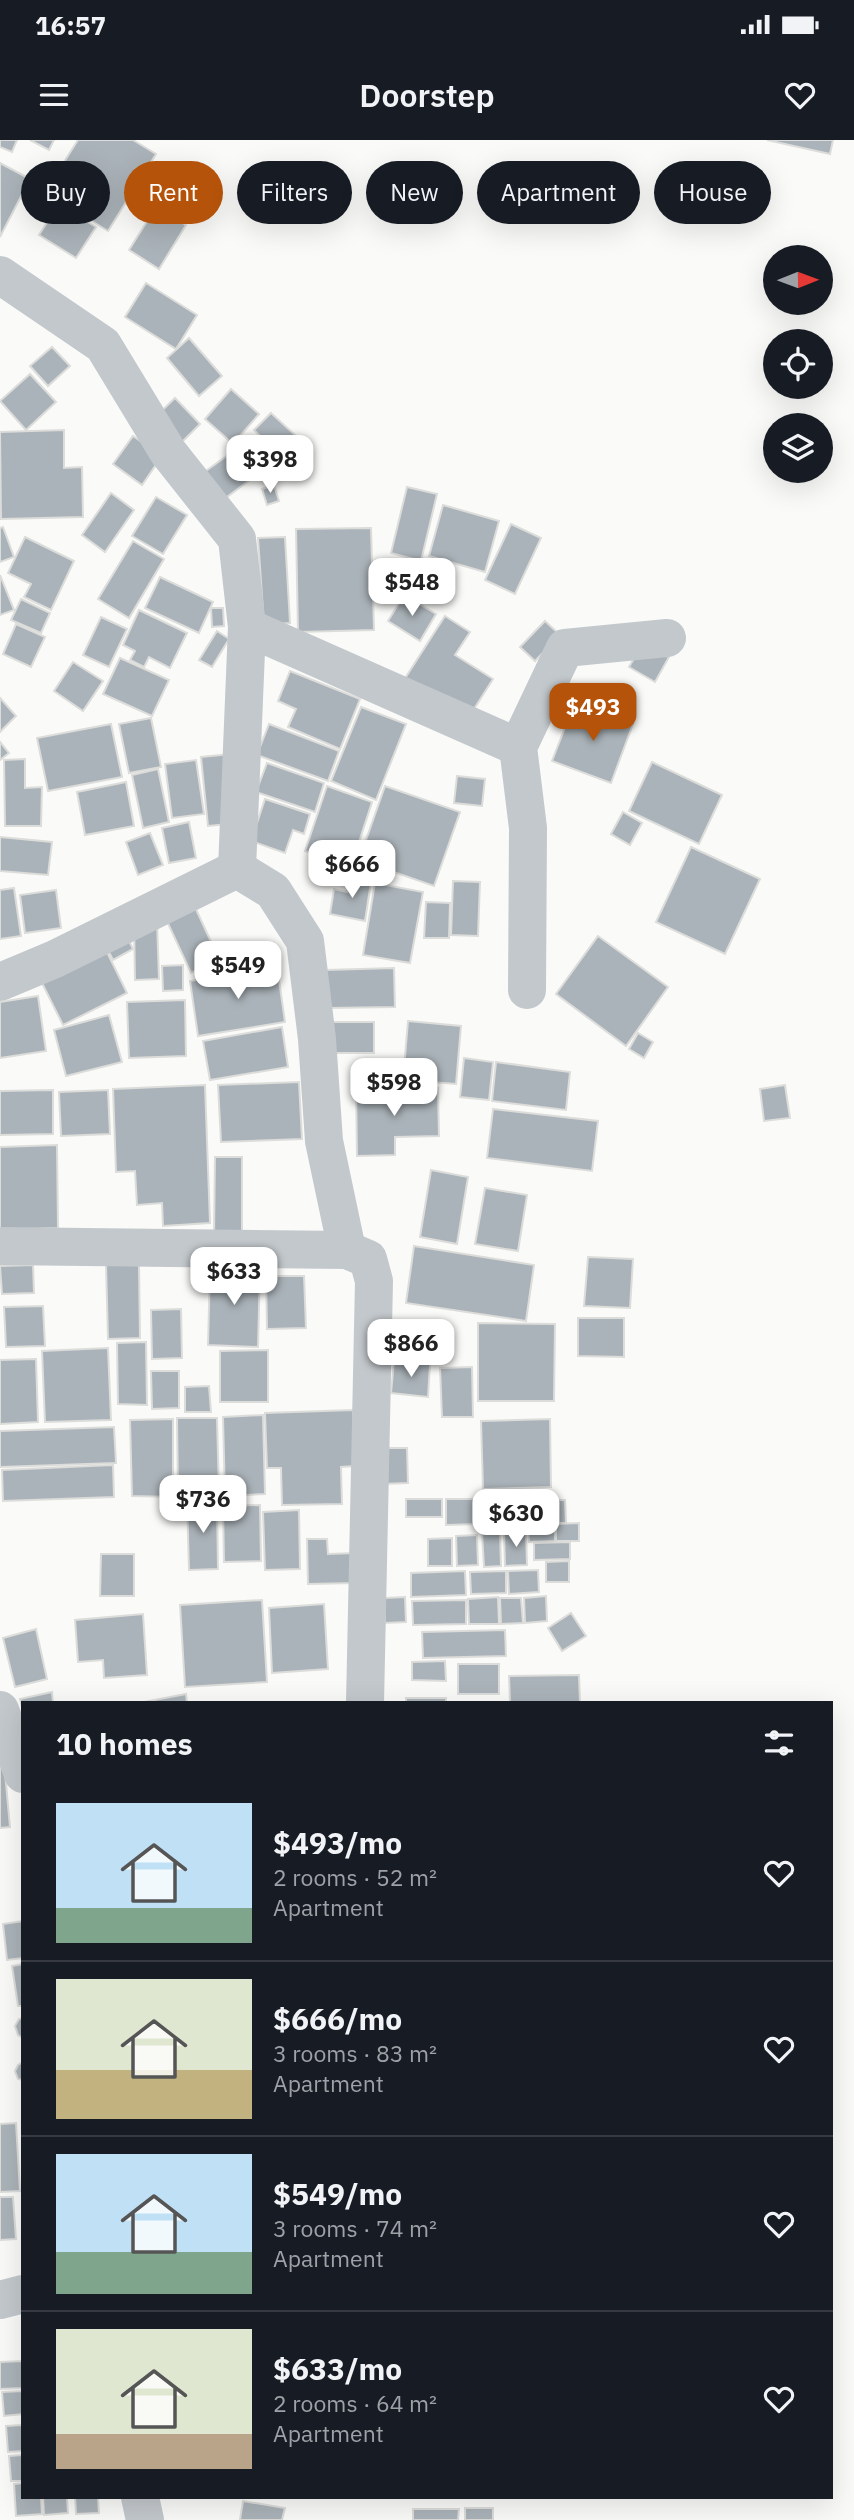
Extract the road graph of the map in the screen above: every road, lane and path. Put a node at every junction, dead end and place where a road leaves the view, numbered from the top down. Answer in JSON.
{"nodes":[{"id":1,"x":0,"y":275,"type":"edge"},
{"id":2,"x":247,"y":627,"type":"junction"},
{"id":3,"x":667,"y":638,"type":"dead end"},
{"id":4,"x":518,"y":747,"type":"junction"},
{"id":5,"x":237,"y":869,"type":"junction"},
{"id":6,"x":0,"y":982,"type":"edge"},
{"id":7,"x":527,"y":990,"type":"dead end"},
{"id":8,"x":0,"y":1246,"type":"edge"},
{"id":9,"x":347,"y":1250,"type":"junction"},
{"id":10,"x":365,"y":1701,"type":"edge"},
{"id":11,"x":0,"y":1710,"type":"edge"},
{"id":12,"x":21,"y":1768,"type":"edge"},
{"id":13,"x":21,"y":2295,"type":"edge"},
{"id":14,"x":0,"y":2300,"type":"edge"},
{"id":15,"x":140,"y":2499,"type":"edge"},
{"id":16,"x":145,"y":2520,"type":"edge"}],
"edges":[{"from":1,"to":2,"type":"street"},
{"from":2,"to":4,"type":"street"},
{"from":2,"to":5,"type":"street"},
{"from":3,"to":4,"type":"street"},
{"from":4,"to":7,"type":"street"},
{"from":5,"to":6,"type":"street"},
{"from":5,"to":9,"type":"street"},
{"from":8,"to":9,"type":"street"},
{"from":9,"to":10,"type":"street"},
{"from":11,"to":12,"type":"street"},
{"from":13,"to":14,"type":"street"},
{"from":15,"to":16,"type":"street"}]}
